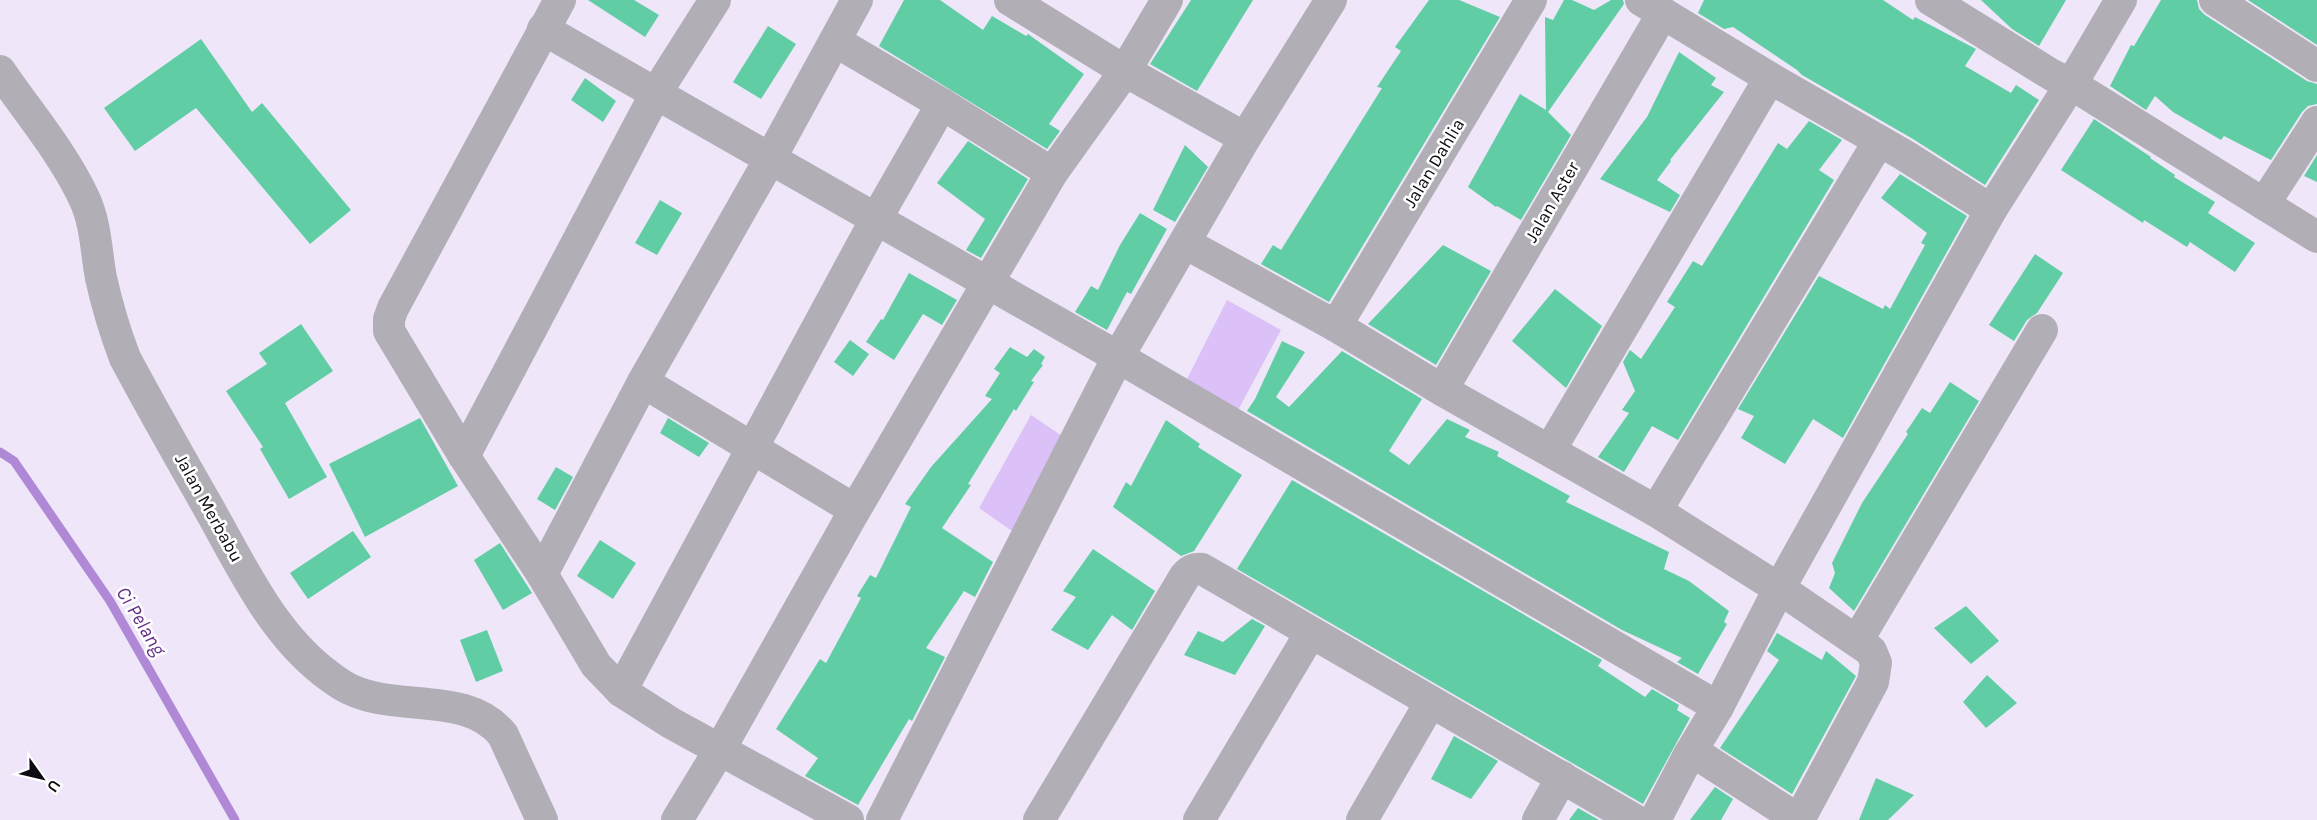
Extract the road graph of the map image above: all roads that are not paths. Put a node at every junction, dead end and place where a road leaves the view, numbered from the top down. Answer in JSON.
{"nodes":[{"id":1,"x":561,"y":0,"type":"edge"},
{"id":2,"x":715,"y":0,"type":"edge"},
{"id":3,"x":857,"y":0,"type":"edge"},
{"id":4,"x":1167,"y":0,"type":"edge"},
{"id":5,"x":1331,"y":0,"type":"edge"},
{"id":6,"x":1531,"y":0,"type":"edge"},
{"id":7,"x":1931,"y":0,"type":"edge"},
{"id":8,"x":2121,"y":0,"type":"edge"},
{"id":9,"x":2215,"y":0,"type":"edge"},
{"id":10,"x":1024,"y":4,"type":"edge"},
{"id":11,"x":1652,"y":6,"type":"edge"},
{"id":12,"x":543,"y":29,"type":"junction"},
{"id":13,"x":835,"y":41,"type":"junction"},
{"id":14,"x":2317,"y":66,"type":"edge"},
{"id":15,"x":0,"y":71,"type":"edge"},
{"id":16,"x":1125,"y":71,"type":"junction"},
{"id":17,"x":1770,"y":78,"type":"junction"},
{"id":18,"x":2071,"y":84,"type":"junction"},
{"id":19,"x":656,"y":93,"type":"junction"},
{"id":20,"x":942,"y":104,"type":"junction"},
{"id":21,"x":2317,"y":122,"type":"edge"},
{"id":22,"x":1245,"y":138,"type":"junction"},
{"id":23,"x":1879,"y":141,"type":"junction"},
{"id":24,"x":770,"y":159,"type":"junction"},
{"id":25,"x":1052,"y":173,"type":"junction"},
{"id":26,"x":2264,"y":204,"type":"junction"},
{"id":27,"x":1991,"y":210,"type":"junction"},
{"id":28,"x":876,"y":219,"type":"junction"},
{"id":29,"x":2317,"y":237,"type":"edge"},
{"id":30,"x":1185,"y":243,"type":"junction"},
{"id":31,"x":987,"y":283,"type":"junction"},
{"id":32,"x":1336,"y":326,"type":"junction"},
{"id":33,"x":2042,"y":330,"type":"dead end"},
{"id":34,"x":1118,"y":357,"type":"junction"},
{"id":35,"x":642,"y":382,"type":"junction"},
{"id":36,"x":1442,"y":390,"type":"junction"},
{"id":37,"x":753,"y":447,"type":"junction"},
{"id":38,"x":1550,"y":450,"type":"junction"},
{"id":39,"x":464,"y":456,"type":"junction"},
{"id":40,"x":855,"y":510,"type":"junction"},
{"id":41,"x":1656,"y":512,"type":"junction"},
{"id":42,"x":542,"y":574,"type":"junction"},
{"id":43,"x":1779,"y":589,"type":"junction"},
{"id":44,"x":1310,"y":634,"type":"junction"},
{"id":45,"x":1857,"y":641,"type":"junction"},
{"id":46,"x":621,"y":691,"type":"junction"},
{"id":47,"x":1430,"y":703,"type":"junction"},
{"id":48,"x":1718,"y":707,"type":"junction"},
{"id":49,"x":719,"y":751,"type":"junction"},
{"id":50,"x":1689,"y":755,"type":"junction"},
{"id":51,"x":1562,"y":777,"type":"junction"},
{"id":52,"x":542,"y":820,"type":"edge"},
{"id":53,"x":676,"y":820,"type":"edge"},
{"id":54,"x":848,"y":820,"type":"edge"},
{"id":55,"x":882,"y":820,"type":"edge"},
{"id":56,"x":1039,"y":820,"type":"edge"},
{"id":57,"x":1199,"y":820,"type":"edge"},
{"id":58,"x":1362,"y":820,"type":"edge"},
{"id":59,"x":1538,"y":820,"type":"edge"},
{"id":60,"x":1635,"y":820,"type":"edge"},
{"id":61,"x":1655,"y":820,"type":"edge"},
{"id":62,"x":1799,"y":820,"type":"edge"}],
"edges":[{"from":1,"to":12,"type":"street"},
{"from":2,"to":19,"type":"street"},
{"from":3,"to":13,"type":"street"},
{"from":4,"to":16,"type":"street"},
{"from":5,"to":22,"type":"street"},
{"from":6,"to":32,"type":"street","name":"Jalan Dahlia"},
{"from":7,"to":18,"type":"street"},
{"from":8,"to":18,"type":"street"},
{"from":9,"to":14,"type":"street"},
{"from":10,"to":16,"type":"street"},
{"from":11,"to":17,"type":"street"},
{"from":11,"to":36,"type":"street","name":"Jalan Aster"},
{"from":12,"to":19,"type":"street"},
{"from":12,"to":39,"type":"street"},
{"from":13,"to":20,"type":"street"},
{"from":13,"to":24,"type":"street"},
{"from":15,"to":52,"type":"street","name":"Jalan Merbabu"},
{"from":16,"to":22,"type":"street"},
{"from":16,"to":25,"type":"street"},
{"from":17,"to":23,"type":"street"},
{"from":17,"to":38,"type":"street"},
{"from":18,"to":26,"type":"street"},
{"from":18,"to":27,"type":"street"},
{"from":19,"to":24,"type":"street"},
{"from":19,"to":39,"type":"street"},
{"from":20,"to":25,"type":"street"},
{"from":20,"to":28,"type":"street"},
{"from":21,"to":26,"type":"street"},
{"from":22,"to":30,"type":"street"},
{"from":23,"to":27,"type":"street"},
{"from":23,"to":41,"type":"street"},
{"from":24,"to":28,"type":"street"},
{"from":24,"to":35,"type":"street"},
{"from":25,"to":31,"type":"street"},
{"from":26,"to":29,"type":"street"},
{"from":27,"to":43,"type":"street"},
{"from":28,"to":31,"type":"street"},
{"from":28,"to":37,"type":"street"},
{"from":30,"to":32,"type":"street"},
{"from":30,"to":34,"type":"street"},
{"from":31,"to":34,"type":"street"},
{"from":31,"to":40,"type":"street"},
{"from":32,"to":36,"type":"street"},
{"from":33,"to":45,"type":"street"},
{"from":34,"to":48,"type":"street"},
{"from":34,"to":55,"type":"street"},
{"from":35,"to":37,"type":"street"},
{"from":35,"to":42,"type":"street"},
{"from":36,"to":38,"type":"street"},
{"from":37,"to":40,"type":"street"},
{"from":37,"to":46,"type":"street"},
{"from":38,"to":41,"type":"street"},
{"from":39,"to":42,"type":"street"},
{"from":40,"to":49,"type":"street"},
{"from":41,"to":43,"type":"street"},
{"from":42,"to":46,"type":"street"},
{"from":43,"to":45,"type":"street"},
{"from":43,"to":48,"type":"street"},
{"from":44,"to":47,"type":"street"},
{"from":44,"to":56,"type":"street"},
{"from":44,"to":57,"type":"street"},
{"from":45,"to":62,"type":"street"},
{"from":46,"to":49,"type":"street"},
{"from":47,"to":51,"type":"street"},
{"from":47,"to":58,"type":"street"},
{"from":48,"to":50,"type":"street"},
{"from":49,"to":53,"type":"street"},
{"from":49,"to":54,"type":"street"},
{"from":50,"to":61,"type":"street"},
{"from":50,"to":62,"type":"street"},
{"from":51,"to":59,"type":"street"},
{"from":51,"to":60,"type":"street"}]}
